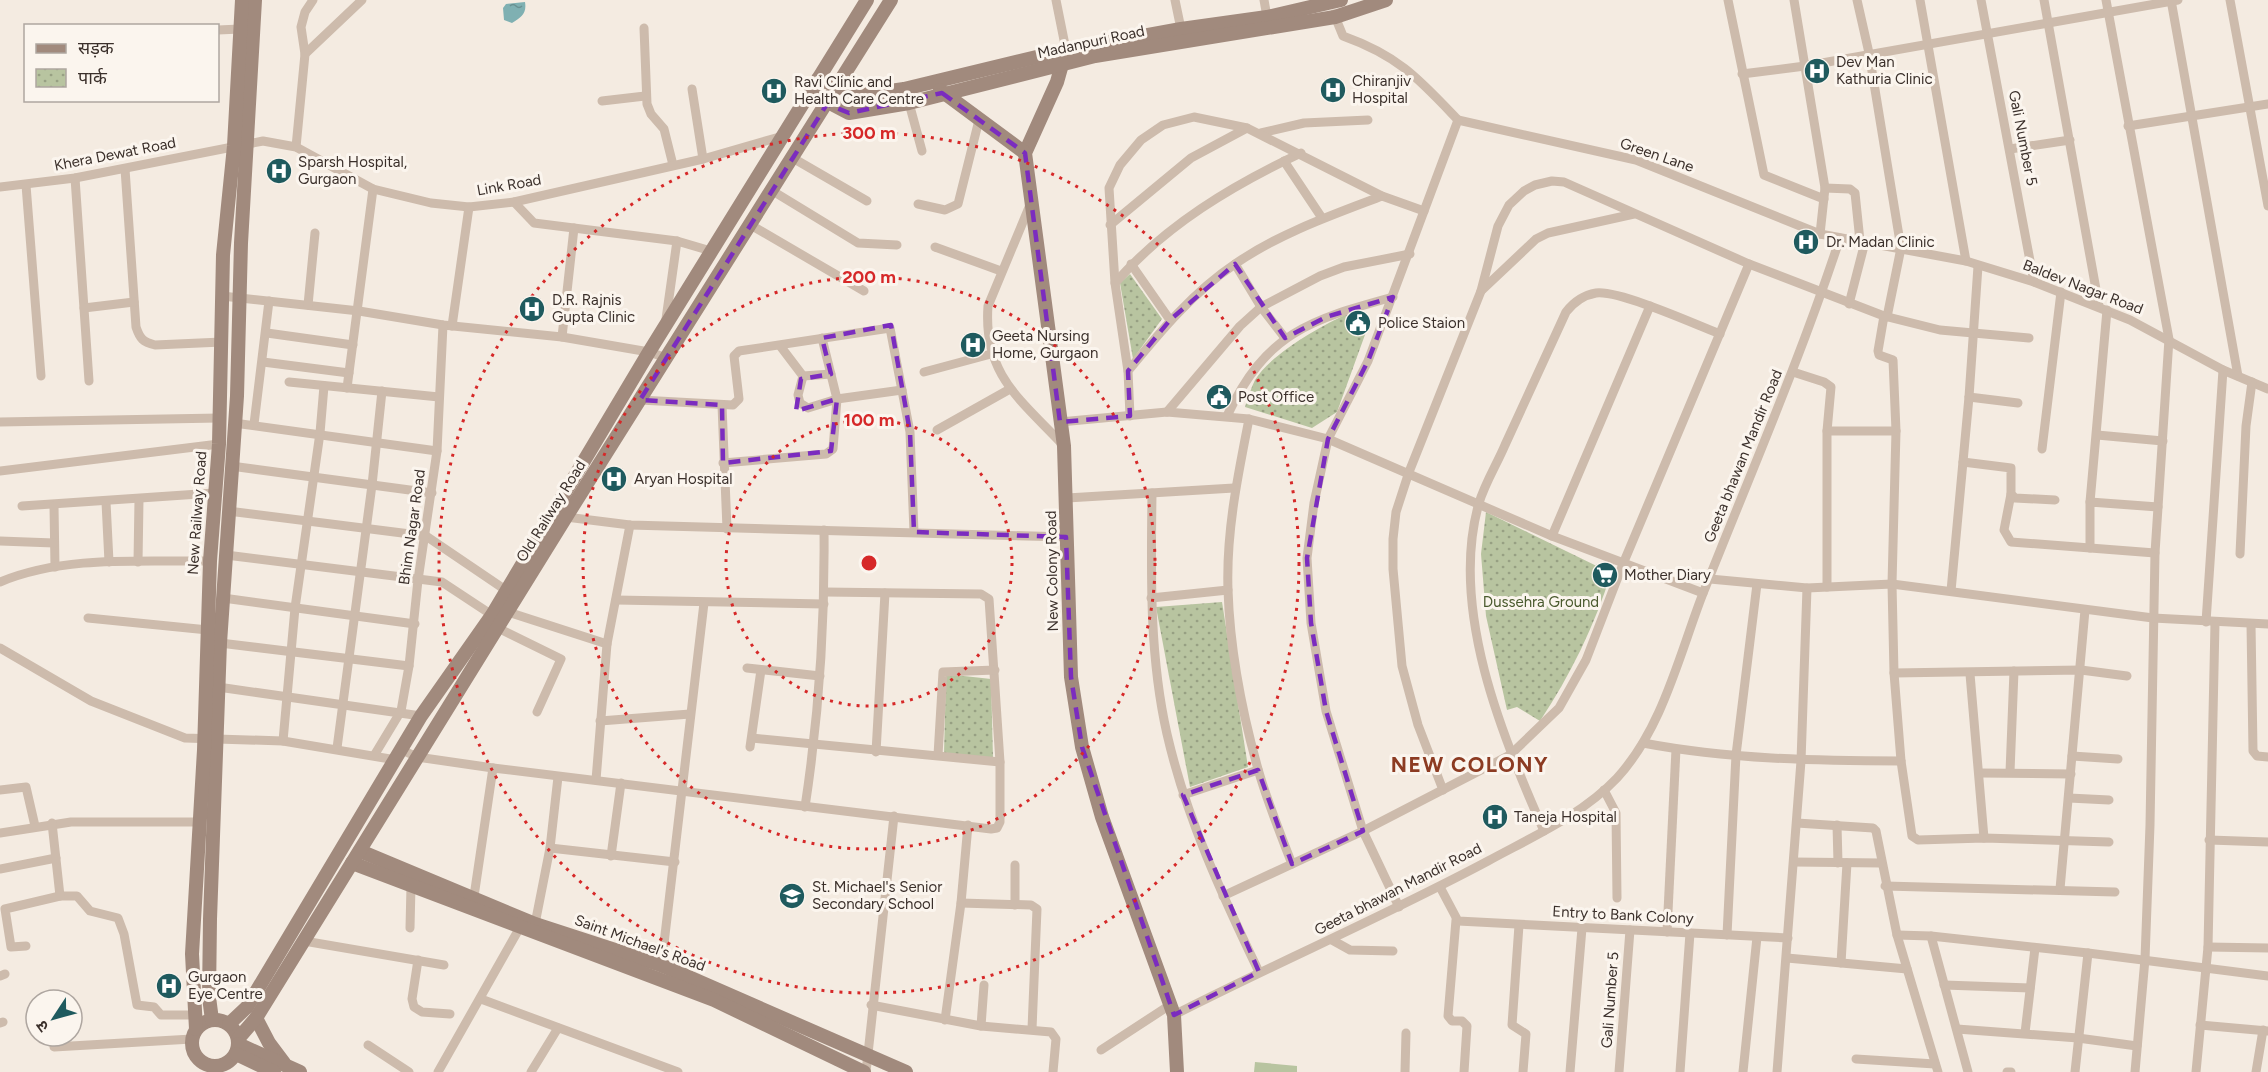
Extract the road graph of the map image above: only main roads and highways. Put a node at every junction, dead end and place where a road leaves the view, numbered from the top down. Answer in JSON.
{"nodes":[{"id":1,"x":242,"y":0,"type":"edge"},
{"id":2,"x":255,"y":0,"type":"edge"},
{"id":3,"x":867,"y":0,"type":"edge"},
{"id":4,"x":891,"y":0,"type":"edge"},
{"id":5,"x":1386,"y":0,"type":"edge"},
{"id":6,"x":1333,"y":1,"type":"edge"},
{"id":7,"x":1095,"y":56,"type":"junction"},
{"id":8,"x":1064,"y":57,"type":"junction"},
{"id":9,"x":818,"y":79,"type":"junction"},
{"id":10,"x":1057,"y":82,"type":"junction"},
{"id":11,"x":837,"y":88,"type":"junction"},
{"id":12,"x":939,"y":88,"type":"junction"},
{"id":13,"x":809,"y":92,"type":"junction"},
{"id":14,"x":827,"y":104,"type":"junction"},
{"id":15,"x":241,"y":144,"type":"junction"},
{"id":16,"x":1025,"y":153,"type":"junction"},
{"id":17,"x":512,"y":595,"type":"junction"},
{"id":18,"x":211,"y":739,"type":"junction"},
{"id":19,"x":210,"y":767,"type":"junction"},
{"id":20,"x":360,"y":851,"type":"junction"},
{"id":21,"x":352,"y":863,"type":"junction"},
{"id":22,"x":473,"y":904,"type":"junction"},
{"id":23,"x":256,"y":1018,"type":"junction"},
{"id":24,"x":212,"y":1020,"type":"junction"},
{"id":25,"x":229,"y":1024,"type":"junction"},
{"id":26,"x":194,"y":1028,"type":"junction"},
{"id":27,"x":195,"y":1055,"type":"junction"},
{"id":28,"x":232,"y":1058,"type":"edge"},
{"id":29,"x":280,"y":1068,"type":"edge"},
{"id":30,"x":192,"y":1072,"type":"edge"},
{"id":31,"x":300,"y":1072,"type":"edge"},
{"id":32,"x":865,"y":1072,"type":"edge"},
{"id":33,"x":906,"y":1072,"type":"edge"},
{"id":34,"x":1177,"y":1072,"type":"edge"}],
"edges":[{"from":1,"to":15,"type":"main road","name":"New Railway Road"},
{"from":2,"to":15,"type":"main road","name":"New Railway Road"},
{"from":3,"to":9,"type":"main road","name":"Old Railway Road"},
{"from":4,"to":11,"type":"main road","name":"Old Railway Road"},
{"from":5,"to":7,"type":"main road","name":"Madanpuri Road"},
{"from":6,"to":8,"type":"main road","name":"Madanpuri Road"},
{"from":7,"to":8,"type":"main road","name":"Madanpuri Road"},
{"from":7,"to":10,"type":"main road"},
{"from":8,"to":10,"type":"main road"},
{"from":8,"to":12,"type":"main road","name":"Madanpuri Road"},
{"from":9,"to":11,"type":"main road","name":"Madanpuri Road"},
{"from":9,"to":13,"type":"main road","name":"Old Railway Road"},
{"from":10,"to":16,"type":"main road"},
{"from":11,"to":12,"type":"main road","name":"Madanpuri Road"},
{"from":11,"to":14,"type":"main road","name":"Old Railway Road"},
{"from":12,"to":14,"type":"main road","name":"Madanpuri Road"},
{"from":12,"to":16,"type":"main road"},
{"from":13,"to":14,"type":"main road","name":"Madanpuri Road"},
{"from":13,"to":17,"type":"main road","name":"Old Railway Road"},
{"from":14,"to":17,"type":"main road","name":"Old Railway Road"},
{"from":15,"to":18,"type":"main road","name":"New Railway Road"},
{"from":15,"to":18,"type":"main road","name":"New Railway Road"},
{"from":16,"to":34,"type":"main road","name":"New Colony Road"},
{"from":17,"to":20,"type":"main road","name":"Old Railway Road"},
{"from":17,"to":25,"type":"main road","name":"Old Railway Road"},
{"from":18,"to":19,"type":"main road","name":"New Railway Road"},
{"from":19,"to":24,"type":"main road","name":"New Railway Road"},
{"from":19,"to":26,"type":"main road","name":"New Railway Road"},
{"from":20,"to":21,"type":"main road","name":"Old Railway Road"},
{"from":20,"to":22,"type":"main road","name":"Saint Michael's Road"},
{"from":21,"to":22,"type":"main road","name":"Saint Michael's Road"},
{"from":21,"to":23,"type":"main road","name":"Old Railway Road"},
{"from":22,"to":32,"type":"main road","name":"Saint Michael's Road"},
{"from":22,"to":33,"type":"main road","name":"Saint Michael's Road"},
{"from":23,"to":28,"type":"main road","name":"Old Railway Road"},
{"from":23,"to":29,"type":"main road"},
{"from":24,"to":25,"type":"main road"},
{"from":24,"to":26,"type":"main road"},
{"from":25,"to":28,"type":"main road"},
{"from":26,"to":27,"type":"main road"},
{"from":27,"to":28,"type":"main road"},
{"from":27,"to":30,"type":"main road"},
{"from":28,"to":29,"type":"main road"},
{"from":29,"to":31,"type":"main road"}]}
